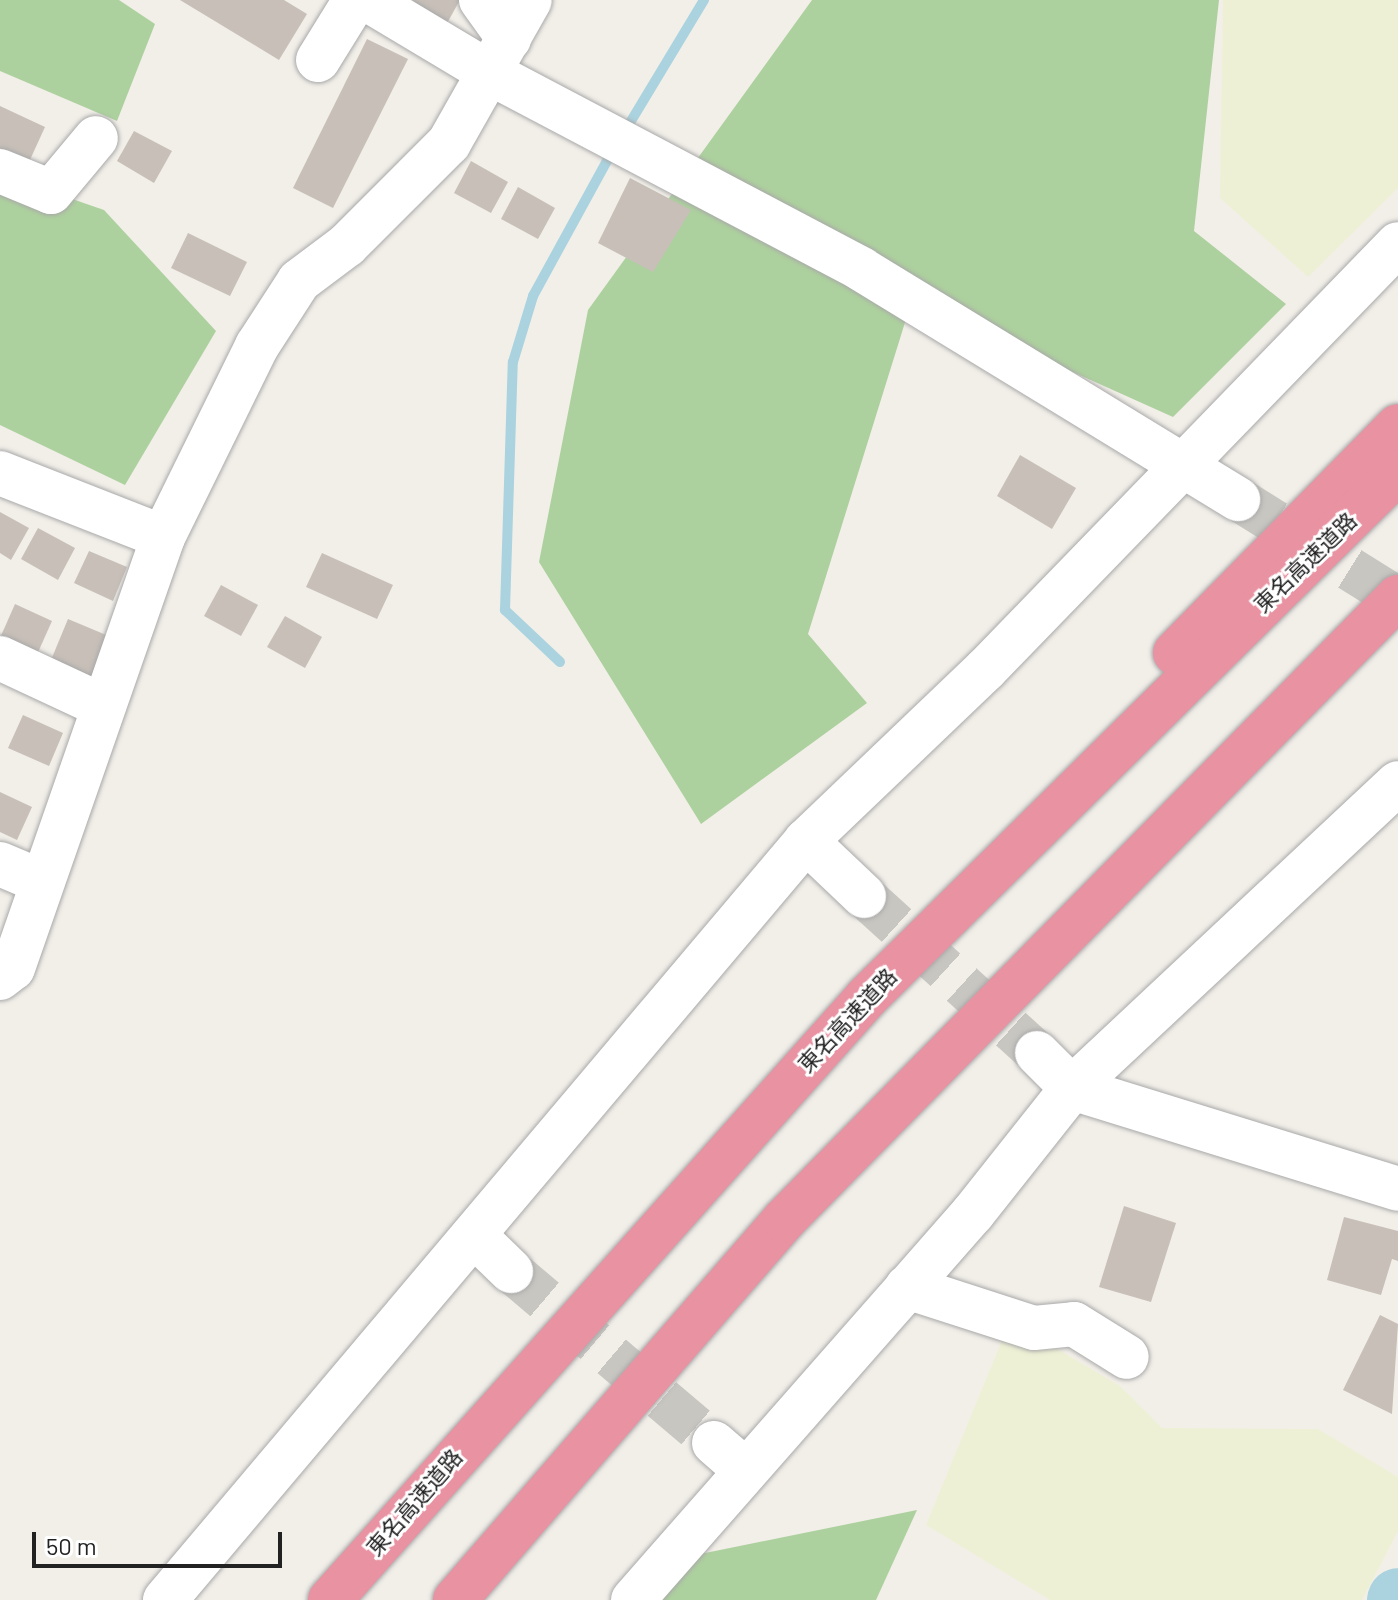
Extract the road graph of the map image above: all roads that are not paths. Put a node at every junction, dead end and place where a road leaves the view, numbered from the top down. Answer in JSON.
{"nodes":[{"id":1,"x":355,"y":0,"type":"edge"},
{"id":2,"x":368,"y":0,"type":"edge"},
{"id":3,"x":481,"y":0,"type":"edge"},
{"id":4,"x":530,"y":0,"type":"edge"},
{"id":5,"x":500,"y":56,"type":"junction"},
{"id":6,"x":318,"y":60,"type":"dead end"},
{"id":7,"x":96,"y":138,"type":"dead end"},
{"id":8,"x":0,"y":171,"type":"edge"},
{"id":9,"x":1398,"y":244,"type":"edge"},
{"id":10,"x":1398,"y":426,"type":"edge"},
{"id":11,"x":1178,"y":464,"type":"junction"},
{"id":12,"x":1398,"y":472,"type":"edge"},
{"id":13,"x":0,"y":473,"type":"edge"},
{"id":14,"x":1238,"y":499,"type":"tunnel mouth"},
{"id":15,"x":163,"y":537,"type":"junction"},
{"id":16,"x":1398,"y":597,"type":"edge"},
{"id":17,"x":1398,"y":632,"type":"edge"},
{"id":18,"x":0,"y":658,"type":"edge"},
{"id":19,"x":103,"y":706,"type":"junction"},
{"id":20,"x":1398,"y":783,"type":"edge"},
{"id":21,"x":806,"y":841,"type":"junction"},
{"id":22,"x":0,"y":864,"type":"edge"},
{"id":23,"x":40,"y":881,"type":"junction"},
{"id":24,"x":864,"y":896,"type":"tunnel mouth"},
{"id":25,"x":0,"y":978,"type":"edge"},
{"id":26,"x":867,"y":997,"type":"junction"},
{"id":27,"x":1037,"y":1053,"type":"tunnel mouth"},
{"id":28,"x":938,"y":1058,"type":"junction"},
{"id":29,"x":1072,"y":1088,"type":"junction"},
{"id":30,"x":1398,"y":1189,"type":"edge"},
{"id":31,"x":476,"y":1237,"type":"junction"},
{"id":32,"x":511,"y":1271,"type":"tunnel mouth"},
{"id":33,"x":907,"y":1287,"type":"junction"},
{"id":34,"x":1127,"y":1357,"type":"dead end"},
{"id":35,"x":173,"y":1597,"type":"edge"},
{"id":36,"x":330,"y":1600,"type":"edge"},
{"id":37,"x":455,"y":1600,"type":"edge"},
{"id":38,"x":633,"y":1600,"type":"edge"}],
"edges":[{"from":1,"to":6,"type":"street"},
{"from":2,"to":5,"type":"street"},
{"from":3,"to":5,"type":"street"},
{"from":4,"to":5,"type":"street"},
{"from":5,"to":11,"type":"street"},
{"from":5,"to":15,"type":"street"},
{"from":7,"to":8,"type":"street"},
{"from":9,"to":11,"type":"street"},
{"from":10,"to":26,"type":"highway"},
{"from":11,"to":14,"type":"street"},
{"from":11,"to":21,"type":"street"},
{"from":12,"to":26,"type":"highway","name":"東名高速道路"},
{"from":13,"to":15,"type":"street"},
{"from":15,"to":19,"type":"street"},
{"from":16,"to":28,"type":"highway"},
{"from":17,"to":28,"type":"highway"},
{"from":18,"to":19,"type":"street"},
{"from":19,"to":23,"type":"street"},
{"from":20,"to":29,"type":"street"},
{"from":21,"to":24,"type":"street"},
{"from":21,"to":31,"type":"street"},
{"from":22,"to":23,"type":"street"},
{"from":23,"to":25,"type":"street"},
{"from":26,"to":36,"type":"highway","name":"東名高速道路"},
{"from":27,"to":29,"type":"street"},
{"from":28,"to":37,"type":"highway"},
{"from":29,"to":30,"type":"street"},
{"from":29,"to":33,"type":"street"},
{"from":31,"to":32,"type":"street"},
{"from":31,"to":35,"type":"street"},
{"from":33,"to":34,"type":"street"},
{"from":33,"to":38,"type":"street"}]}
